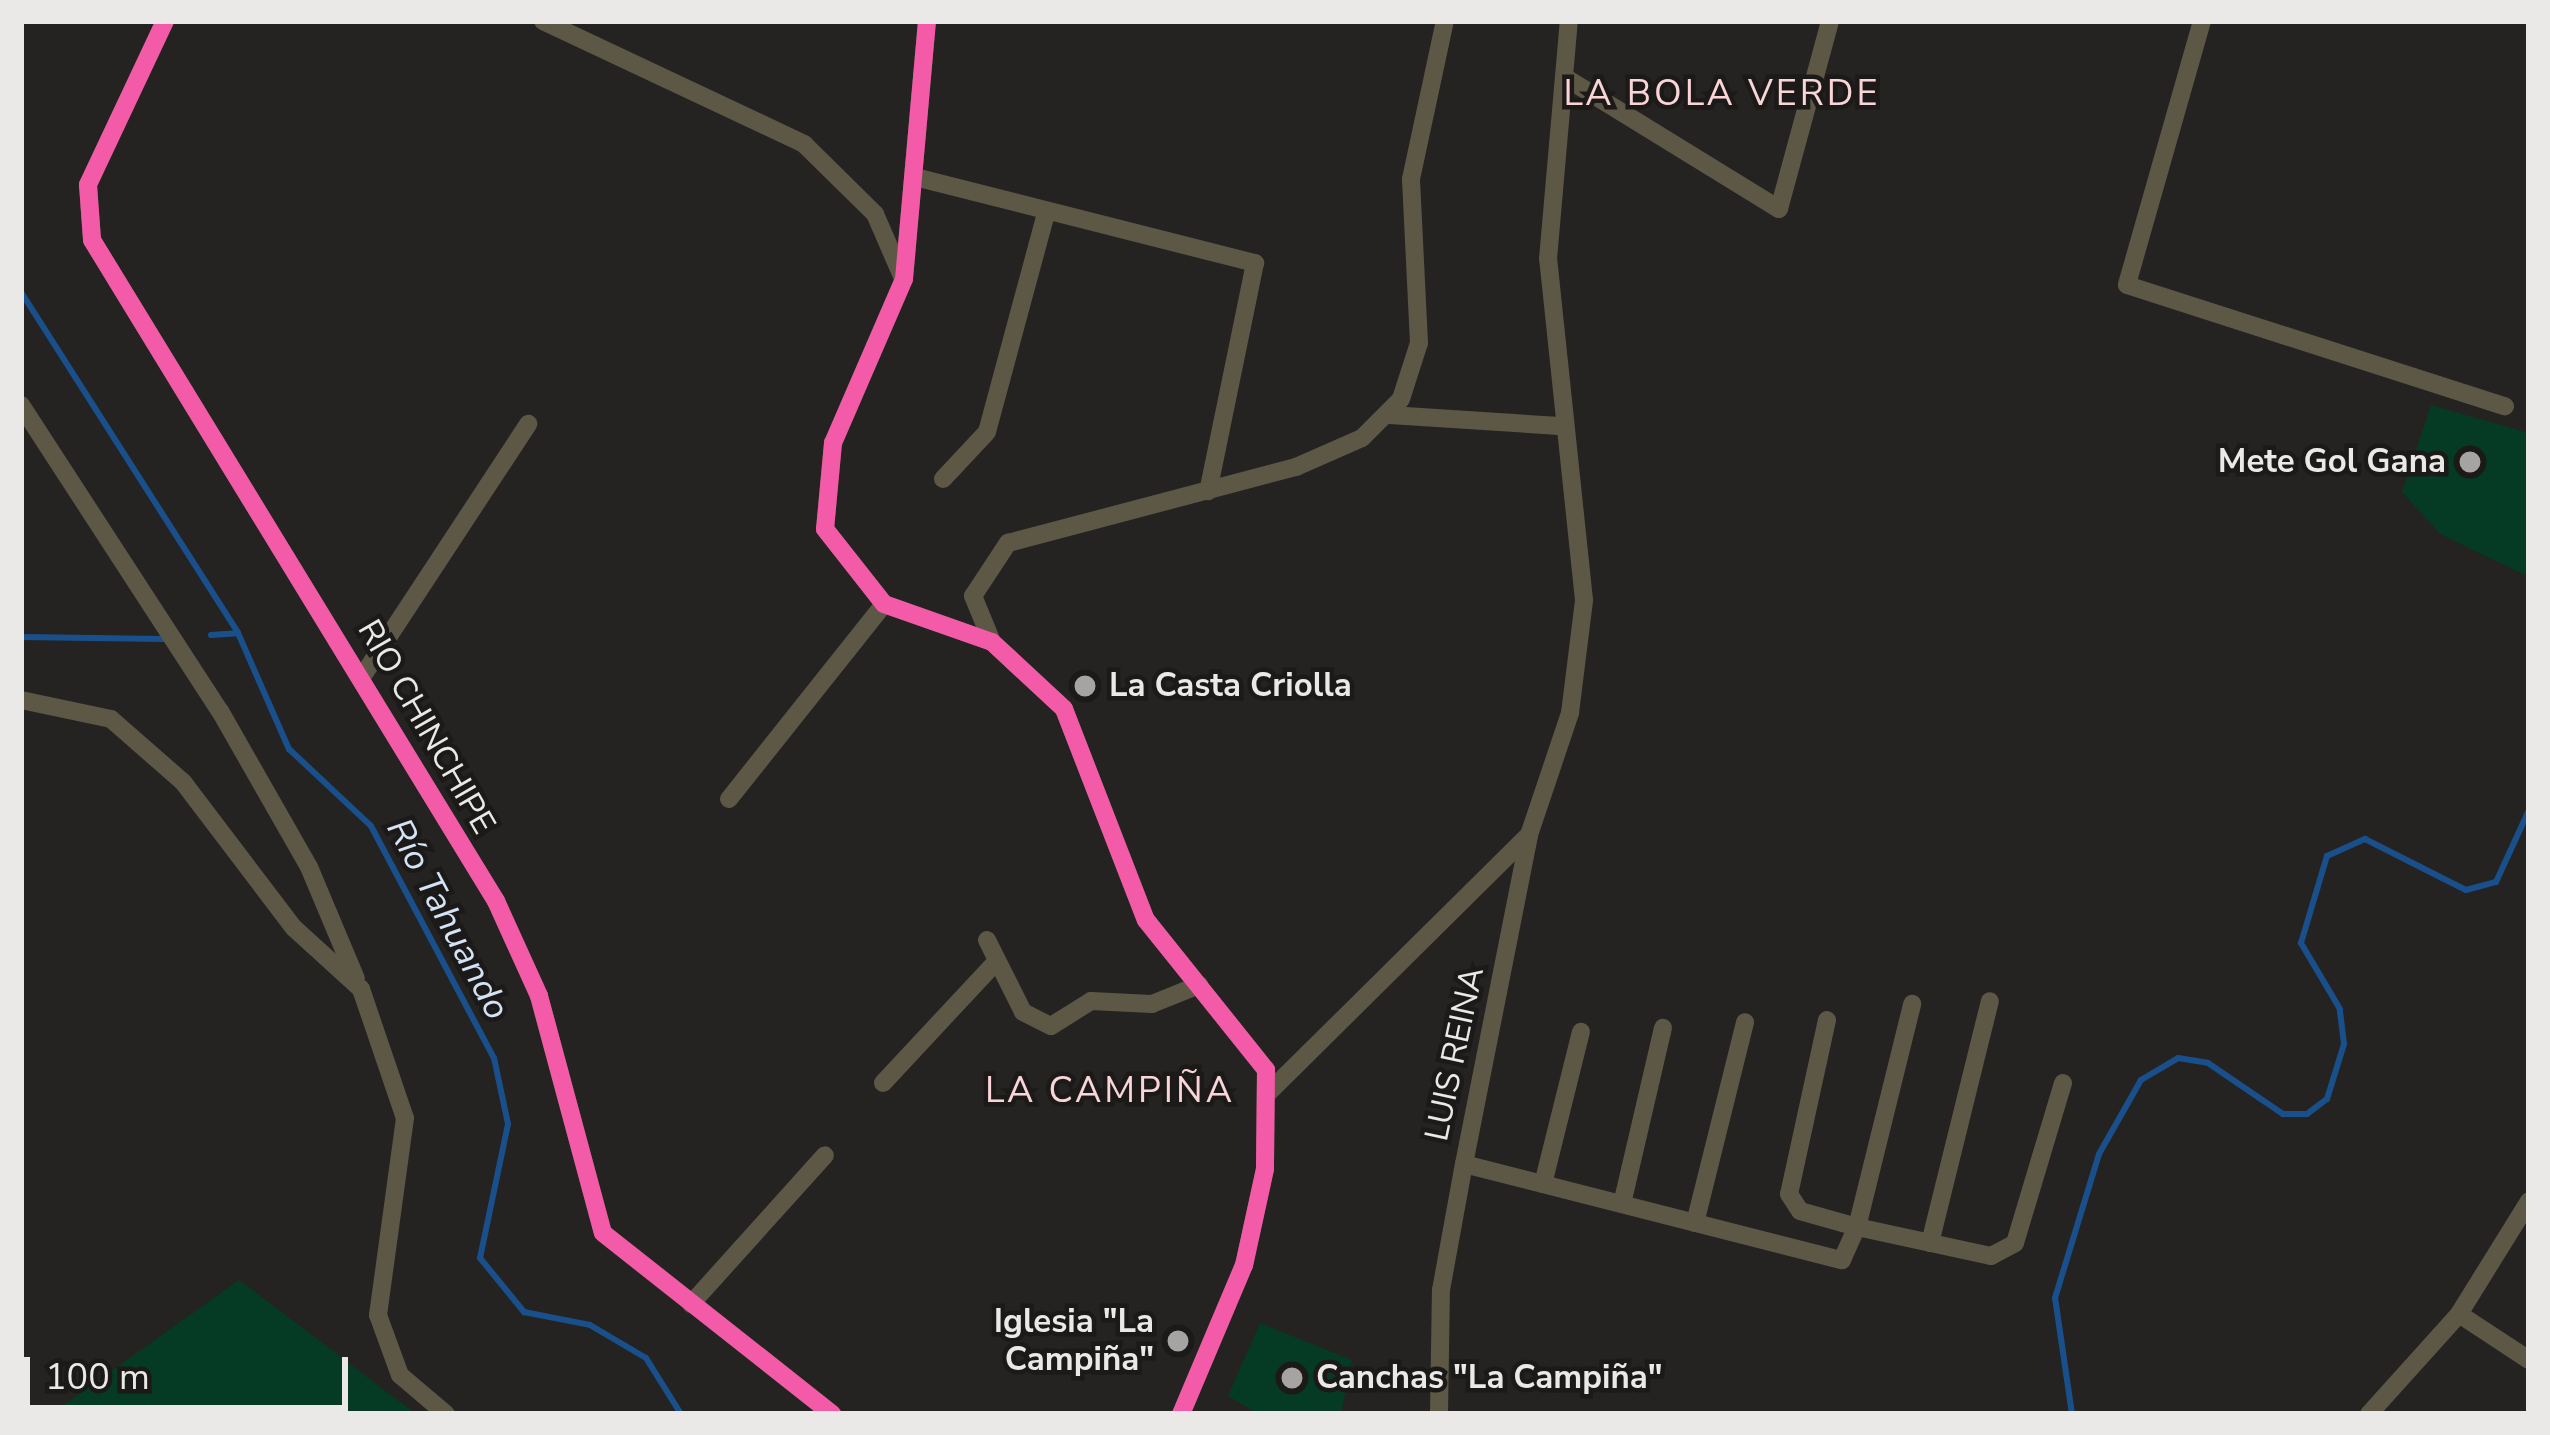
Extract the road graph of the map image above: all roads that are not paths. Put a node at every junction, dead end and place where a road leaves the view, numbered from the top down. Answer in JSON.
{"nodes":[{"id":1,"x":165,"y":21,"type":"edge"},
{"id":2,"x":543,"y":21,"type":"edge"},
{"id":3,"x":927,"y":21,"type":"edge"},
{"id":4,"x":1445,"y":21,"type":"edge"},
{"id":5,"x":1569,"y":21,"type":"edge"},
{"id":6,"x":1830,"y":21,"type":"edge"},
{"id":7,"x":2202,"y":21,"type":"edge"},
{"id":8,"x":1566,"y":78,"type":"junction"},
{"id":9,"x":915,"y":177,"type":"junction"},
{"id":10,"x":1046,"y":214,"type":"junction"},
{"id":11,"x":904,"y":279,"type":"junction"},
{"id":12,"x":21,"y":405,"type":"edge"},
{"id":13,"x":2505,"y":406,"type":"dead end"},
{"id":14,"x":1390,"y":415,"type":"junction"},
{"id":15,"x":528,"y":424,"type":"dead end"},
{"id":16,"x":1559,"y":426,"type":"junction"},
{"id":17,"x":944,"y":479,"type":"dead end"},
{"id":18,"x":1208,"y":490,"type":"junction"},
{"id":19,"x":884,"y":604,"type":"junction"},
{"id":20,"x":992,"y":642,"type":"junction"},
{"id":21,"x":362,"y":677,"type":"junction"},
{"id":22,"x":21,"y":700,"type":"edge"},
{"id":23,"x":729,"y":799,"type":"dead end"},
{"id":24,"x":1529,"y":835,"type":"junction"},
{"id":25,"x":987,"y":940,"type":"dead end"},
{"id":26,"x":995,"y":963,"type":"junction"},
{"id":27,"x":1199,"y":985,"type":"junction"},
{"id":28,"x":361,"y":988,"type":"junction"},
{"id":29,"x":1990,"y":1001,"type":"dead end"},
{"id":30,"x":1912,"y":1004,"type":"dead end"},
{"id":31,"x":1827,"y":1019,"type":"dead end"},
{"id":32,"x":1745,"y":1022,"type":"dead end"},
{"id":33,"x":1663,"y":1028,"type":"dead end"},
{"id":34,"x":1581,"y":1032,"type":"dead end"},
{"id":35,"x":883,"y":1083,"type":"dead end"},
{"id":36,"x":2063,"y":1083,"type":"dead end"},
{"id":37,"x":1268,"y":1094,"type":"junction"},
{"id":38,"x":825,"y":1155,"type":"dead end"},
{"id":39,"x":1464,"y":1164,"type":"junction"},
{"id":40,"x":1543,"y":1184,"type":"junction"},
{"id":41,"x":2529,"y":1202,"type":"edge"},
{"id":42,"x":1622,"y":1204,"type":"junction"},
{"id":43,"x":1695,"y":1222,"type":"junction"},
{"id":44,"x":1857,"y":1227,"type":"junction"},
{"id":45,"x":1930,"y":1243,"type":"junction"},
{"id":46,"x":691,"y":1304,"type":"junction"},
{"id":47,"x":2459,"y":1314,"type":"junction"},
{"id":48,"x":2529,"y":1360,"type":"edge"},
{"id":49,"x":446,"y":1414,"type":"edge"},
{"id":50,"x":832,"y":1414,"type":"edge"},
{"id":51,"x":1181,"y":1414,"type":"edge"},
{"id":52,"x":1439,"y":1414,"type":"edge"},
{"id":53,"x":2369,"y":1414,"type":"edge"}],
"edges":[{"from":1,"to":21,"type":"street","name":"RIO CHINCHIPE"},
{"from":2,"to":11,"type":"street"},
{"from":3,"to":9,"type":"street"},
{"from":4,"to":14,"type":"street"},
{"from":5,"to":8,"type":"street","name":"LUIS REINA"},
{"from":6,"to":8,"type":"street"},
{"from":7,"to":13,"type":"street"},
{"from":8,"to":16,"type":"street","name":"LUIS REINA"},
{"from":9,"to":10,"type":"street"},
{"from":9,"to":11,"type":"street"},
{"from":10,"to":17,"type":"street"},
{"from":10,"to":18,"type":"street"},
{"from":11,"to":19,"type":"street"},
{"from":12,"to":28,"type":"street"},
{"from":14,"to":16,"type":"street"},
{"from":14,"to":18,"type":"street"},
{"from":15,"to":21,"type":"street"},
{"from":16,"to":24,"type":"street","name":"LUIS REINA"},
{"from":18,"to":20,"type":"street"},
{"from":19,"to":20,"type":"street"},
{"from":19,"to":23,"type":"street"},
{"from":20,"to":27,"type":"street"},
{"from":21,"to":46,"type":"street","name":"RIO CHINCHIPE"},
{"from":22,"to":28,"type":"street"},
{"from":24,"to":37,"type":"street"},
{"from":24,"to":39,"type":"street","name":"LUIS REINA"},
{"from":25,"to":26,"type":"street"},
{"from":26,"to":27,"type":"street"},
{"from":26,"to":35,"type":"street"},
{"from":27,"to":37,"type":"street"},
{"from":28,"to":49,"type":"street"},
{"from":29,"to":45,"type":"street"},
{"from":30,"to":44,"type":"street"},
{"from":31,"to":44,"type":"street"},
{"from":32,"to":43,"type":"street"},
{"from":33,"to":42,"type":"street"},
{"from":34,"to":40,"type":"street"},
{"from":36,"to":45,"type":"street"},
{"from":37,"to":51,"type":"street"},
{"from":38,"to":46,"type":"street"},
{"from":39,"to":40,"type":"street"},
{"from":39,"to":52,"type":"street","name":"LUIS REINA"},
{"from":40,"to":42,"type":"street"},
{"from":41,"to":47,"type":"street"},
{"from":42,"to":43,"type":"street"},
{"from":43,"to":44,"type":"street"},
{"from":44,"to":45,"type":"street"},
{"from":46,"to":50,"type":"street","name":"RIO CHINCHIPE"},
{"from":47,"to":48,"type":"street"},
{"from":47,"to":53,"type":"street"}]}
